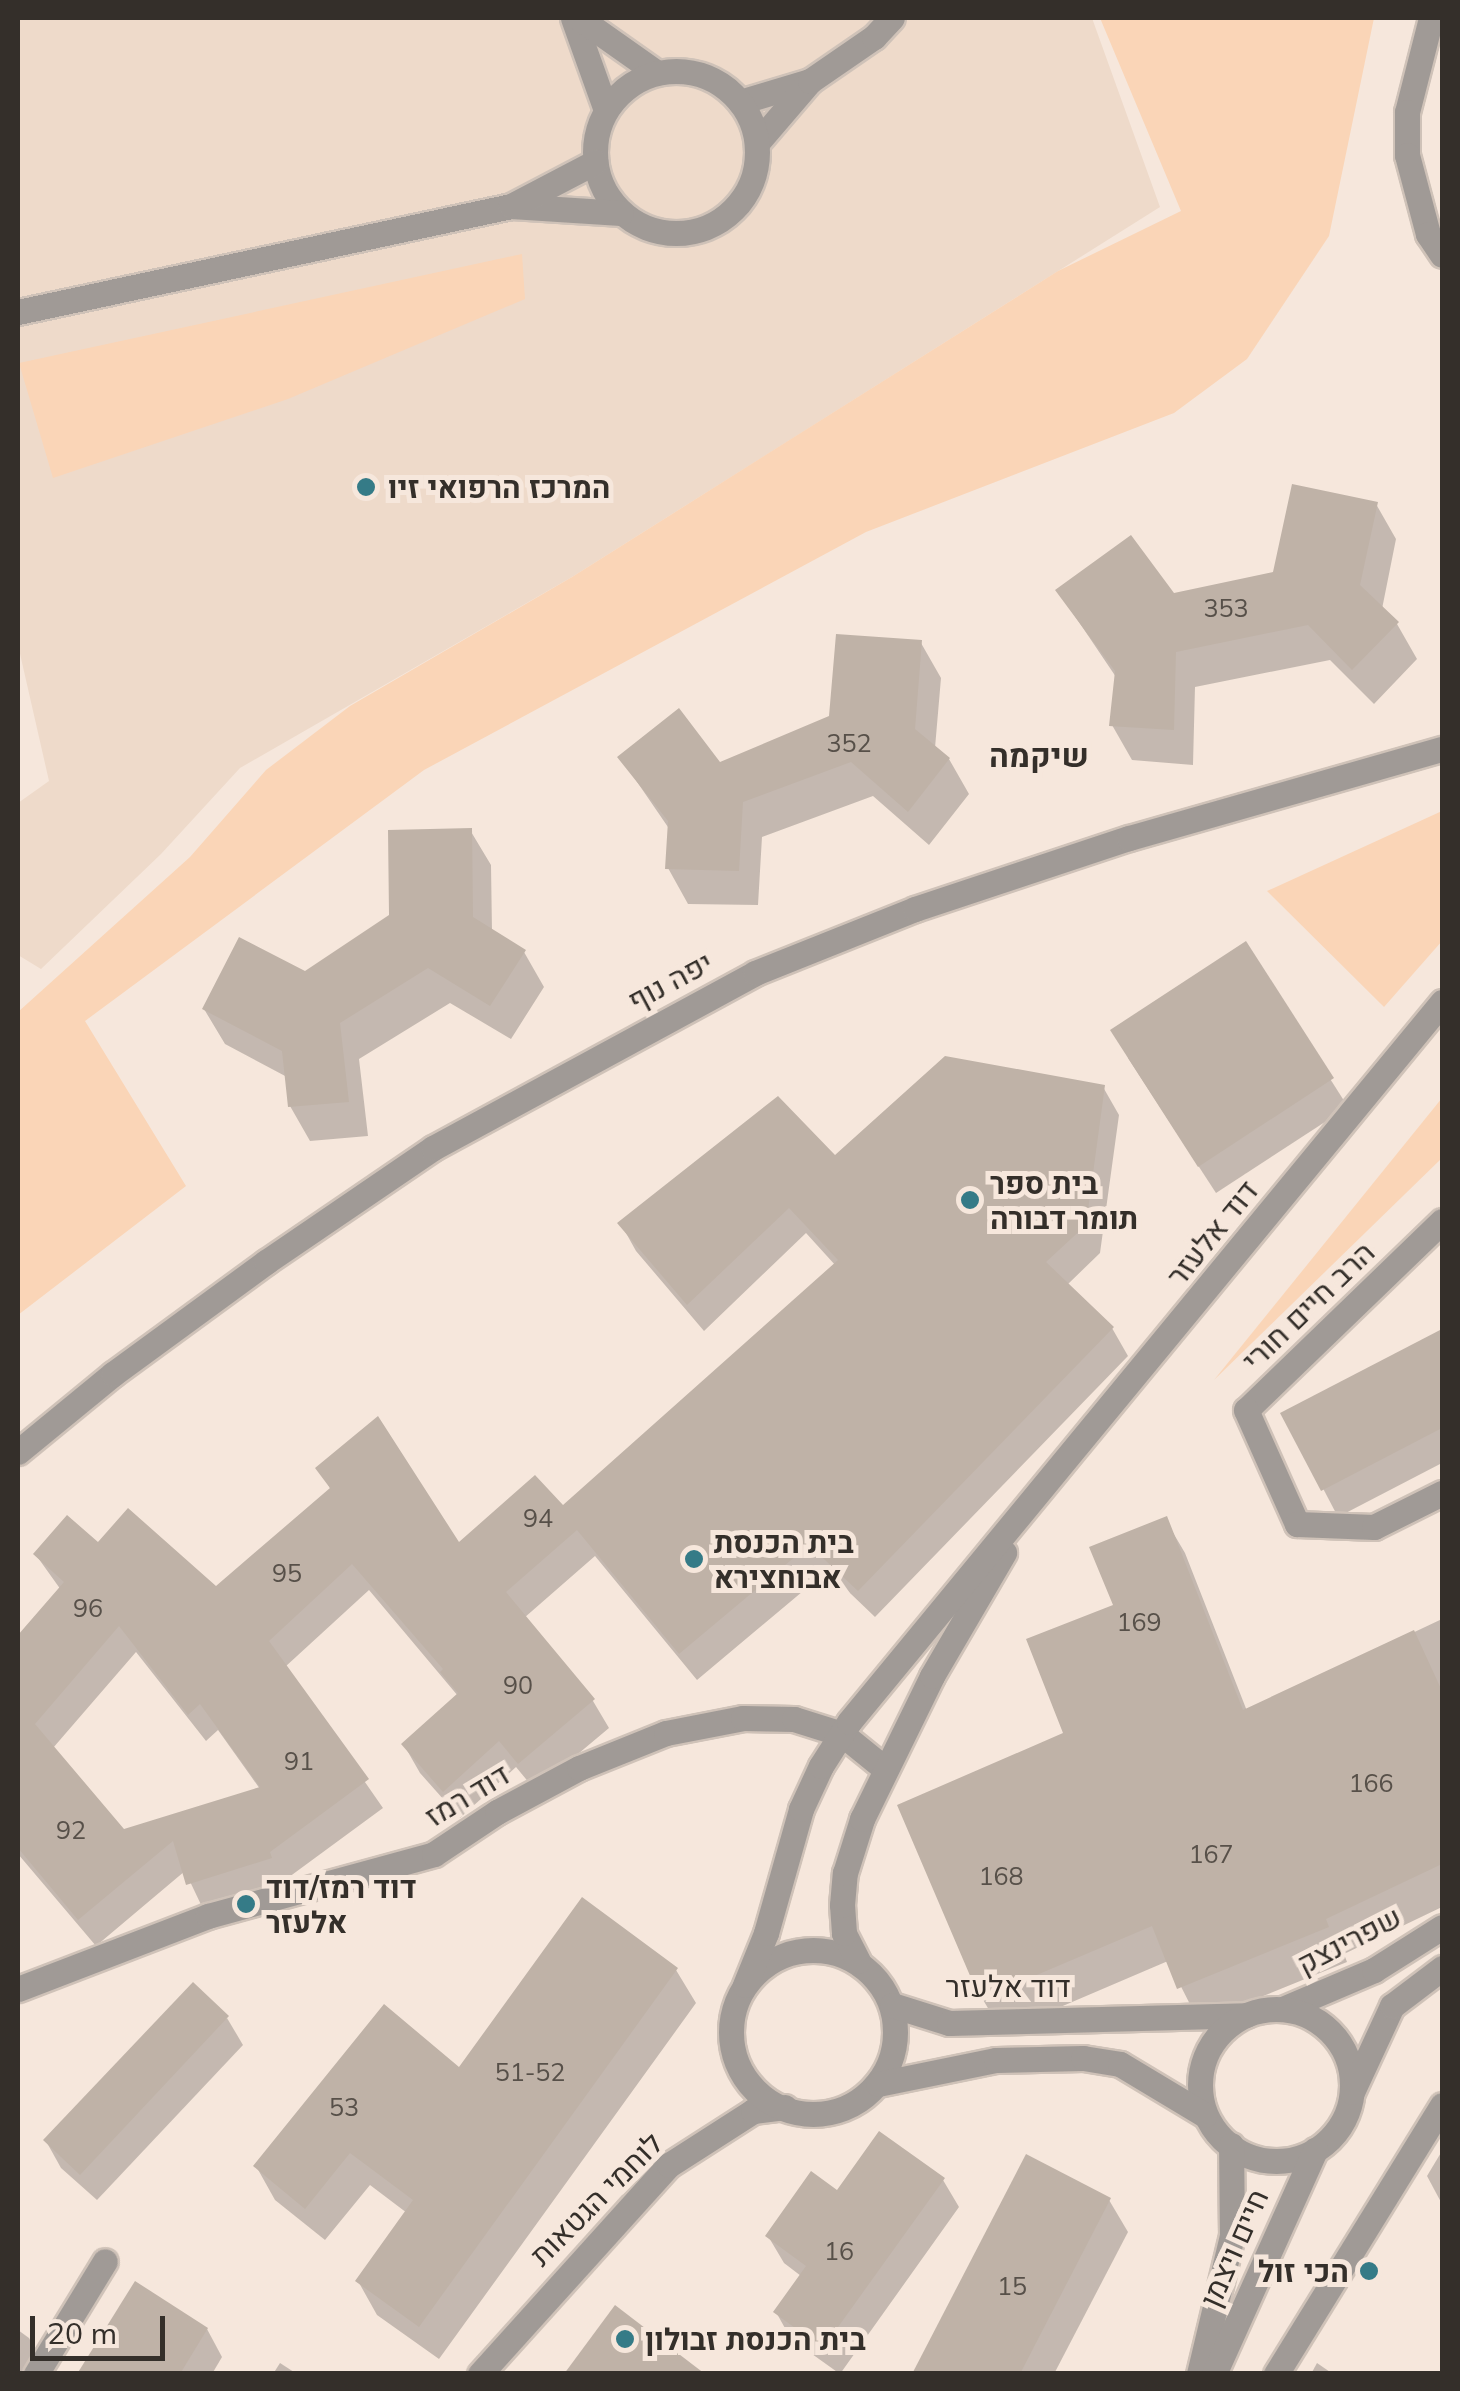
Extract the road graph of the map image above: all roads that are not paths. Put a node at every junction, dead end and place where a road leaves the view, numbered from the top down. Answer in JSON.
{"nodes":[{"id":1,"x":576,"y":18,"type":"edge"},
{"id":2,"x":892,"y":18,"type":"edge"},
{"id":3,"x":1431,"y":18,"type":"edge"},
{"id":4,"x":658,"y":73,"type":"junction"},
{"id":5,"x":810,"y":81,"type":"junction"},
{"id":6,"x":740,"y":102,"type":"junction"},
{"id":7,"x":606,"y":110,"type":"junction"},
{"id":8,"x":757,"y":143,"type":"junction"},
{"id":9,"x":595,"y":162,"type":"junction"},
{"id":10,"x":511,"y":206,"type":"junction"},
{"id":11,"x":621,"y":213,"type":"junction"},
{"id":12,"x":1442,"y":255,"type":"edge"},
{"id":13,"x":18,"y":312,"type":"edge"},
{"id":14,"x":1442,"y":749,"type":"edge"},
{"id":15,"x":1442,"y":1002,"type":"edge"},
{"id":16,"x":1442,"y":1221,"type":"edge"},
{"id":17,"x":18,"y":1452,"type":"edge"},
{"id":18,"x":1442,"y":1493,"type":"edge"},
{"id":19,"x":1031,"y":1505,"type":"junction"},
{"id":20,"x":842,"y":1734,"type":"junction"},
{"id":21,"x":884,"y":1768,"type":"junction"},
{"id":22,"x":1442,"y":1928,"type":"edge"},
{"id":23,"x":858,"y":1961,"type":"junction"},
{"id":24,"x":1442,"y":1968,"type":"edge"},
{"id":25,"x":745,"y":1985,"type":"junction"},
{"id":26,"x":18,"y":1990,"type":"edge"},
{"id":27,"x":892,"y":2006,"type":"junction"},
{"id":28,"x":1285,"y":2008,"type":"junction"},
{"id":29,"x":1246,"y":2015,"type":"junction"},
{"id":30,"x":878,"y":2084,"type":"junction"},
{"id":31,"x":1352,"y":2092,"type":"junction"},
{"id":32,"x":1442,"y":2105,"type":"edge"},
{"id":33,"x":785,"y":2107,"type":"junction"},
{"id":34,"x":1206,"y":2115,"type":"junction"},
{"id":35,"x":1232,"y":2146,"type":"junction"},
{"id":36,"x":1315,"y":2150,"type":"junction"},
{"id":37,"x":105,"y":2261,"type":"dead end"},
{"id":38,"x":36,"y":2374,"type":"edge"},
{"id":39,"x":480,"y":2374,"type":"edge"},
{"id":40,"x":1199,"y":2374,"type":"edge"},
{"id":41,"x":1214,"y":2374,"type":"edge"},
{"id":42,"x":1276,"y":2374,"type":"edge"}],
"edges":[{"from":1,"to":4,"type":"street"},
{"from":1,"to":7,"type":"street"},
{"from":2,"to":5,"type":"street"},
{"from":3,"to":12,"type":"street"},
{"from":4,"to":6,"type":"street"},
{"from":4,"to":7,"type":"street"},
{"from":5,"to":6,"type":"street"},
{"from":5,"to":8,"type":"street"},
{"from":6,"to":8,"type":"street"},
{"from":7,"to":9,"type":"street"},
{"from":8,"to":11,"type":"street"},
{"from":9,"to":10,"type":"street"},
{"from":9,"to":11,"type":"street"},
{"from":10,"to":11,"type":"street"},
{"from":10,"to":13,"type":"street"},
{"from":14,"to":17,"type":"street","name":"יפה נוף"},
{"from":15,"to":19,"type":"street","name":"דוד אלעזר"},
{"from":16,"to":18,"type":"street","name":"הרב חיים חורי"},
{"from":19,"to":20,"type":"street","name":"דוד אלעזר"},
{"from":19,"to":21,"type":"street","name":"דוד אלעזר"},
{"from":20,"to":21,"type":"street","name":"דוד רמז"},
{"from":20,"to":25,"type":"street","name":"דוד אלעזר"},
{"from":20,"to":26,"type":"street","name":"דוד רמז"},
{"from":21,"to":23,"type":"street","name":"דוד אלעזר"},
{"from":22,"to":28,"type":"street","name":"שפרינצק"},
{"from":23,"to":25,"type":"street"},
{"from":23,"to":27,"type":"street"},
{"from":24,"to":31,"type":"street"},
{"from":25,"to":33,"type":"street"},
{"from":27,"to":29,"type":"street","name":"דוד אלעזר"},
{"from":27,"to":30,"type":"street"},
{"from":28,"to":29,"type":"street"},
{"from":28,"to":31,"type":"street"},
{"from":29,"to":34,"type":"street"},
{"from":30,"to":33,"type":"street"},
{"from":30,"to":34,"type":"street"},
{"from":31,"to":36,"type":"street"},
{"from":32,"to":42,"type":"street"},
{"from":33,"to":39,"type":"street","name":"לוחמי הגטאות"},
{"from":34,"to":35,"type":"street"},
{"from":35,"to":36,"type":"street"},
{"from":35,"to":40,"type":"street","name":"חיים ויצמן"},
{"from":36,"to":41,"type":"street","name":"חיים ויצמן"},
{"from":37,"to":38,"type":"street"}]}
